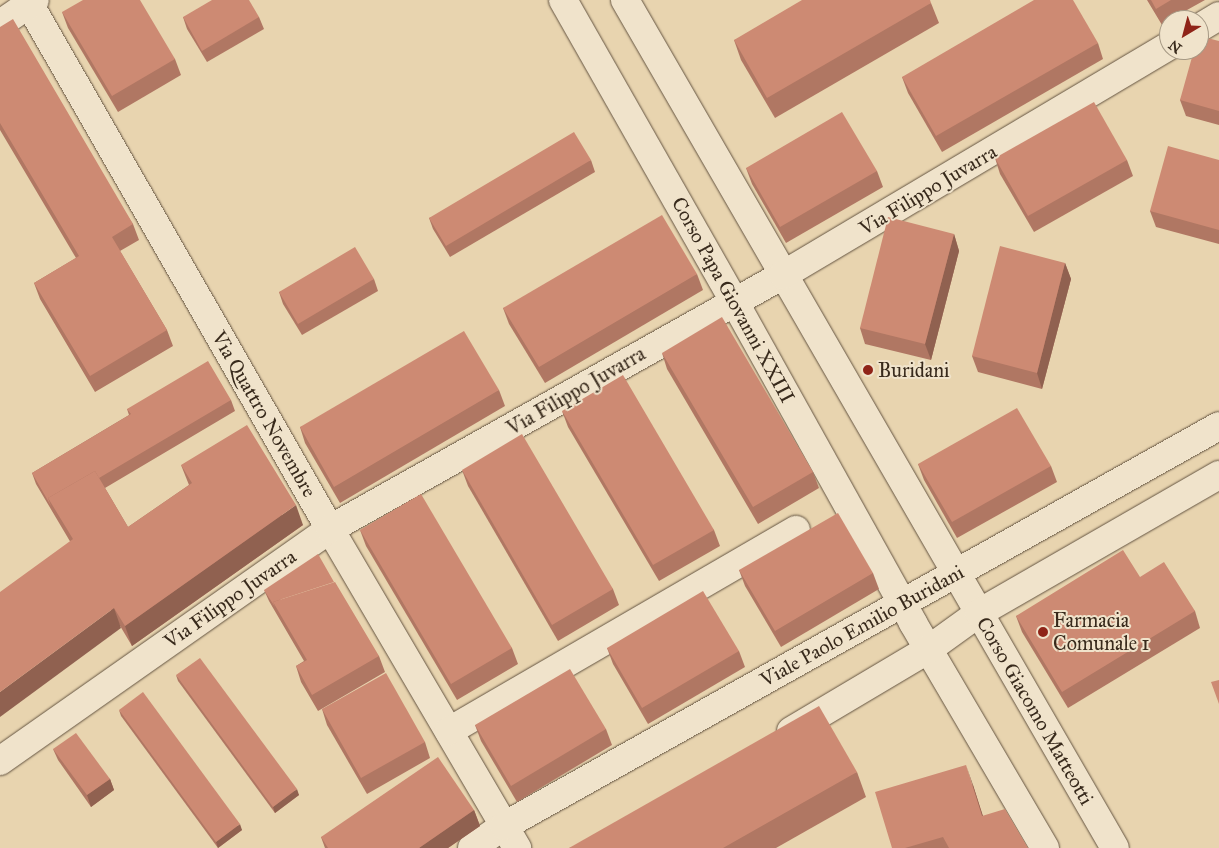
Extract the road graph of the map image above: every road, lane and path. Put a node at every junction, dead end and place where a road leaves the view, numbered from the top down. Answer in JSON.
{"nodes":[{"id":1,"x":563,"y":0,"type":"edge"},
{"id":2,"x":625,"y":0,"type":"edge"},
{"id":3,"x":31,"y":1,"type":"edge"},
{"id":4,"x":0,"y":24,"type":"edge"},
{"id":5,"x":1159,"y":52,"type":"edge"},
{"id":6,"x":784,"y":275,"type":"junction"},
{"id":7,"x":734,"y":301,"type":"junction"},
{"id":8,"x":1219,"y":426,"type":"edge"},
{"id":9,"x":1219,"y":475,"type":"edge"},
{"id":10,"x":330,"y":529,"type":"junction"},
{"id":11,"x":796,"y":530,"type":"dead end"},
{"id":12,"x":956,"y":574,"type":"junction"},
{"id":13,"x":902,"y":602,"type":"junction"},
{"id":14,"x":979,"y":613,"type":"junction"},
{"id":15,"x":928,"y":649,"type":"junction"},
{"id":16,"x":448,"y":731,"type":"junction"},
{"id":17,"x":770,"y":743,"type":"edge"},
{"id":18,"x":0,"y":761,"type":"edge"},
{"id":19,"x":511,"y":837,"type":"edge"},
{"id":20,"x":472,"y":848,"type":"edge"},
{"id":21,"x":1045,"y":848,"type":"edge"},
{"id":22,"x":1115,"y":848,"type":"edge"}],
"edges":[{"from":1,"to":7,"type":"street","name":"Corso Papa Giovanni XXIII"},
{"from":2,"to":6,"type":"street"},
{"from":3,"to":4,"type":"street"},
{"from":3,"to":10,"type":"street","name":"Via Quattro Novembre"},
{"from":5,"to":6,"type":"street","name":"Via Filippo Juvarra"},
{"from":6,"to":7,"type":"street","name":"Via Filippo Juvarra"},
{"from":6,"to":12,"type":"street"},
{"from":7,"to":10,"type":"street","name":"Via Filippo Juvarra"},
{"from":7,"to":13,"type":"street","name":"Corso Papa Giovanni XXIII"},
{"from":8,"to":12,"type":"street","name":"Viale Paolo Emilio Buridani"},
{"from":9,"to":14,"type":"street"},
{"from":10,"to":16,"type":"street","name":"Via Quattro Novembre"},
{"from":10,"to":18,"type":"street","name":"Via Filippo Juvarra"},
{"from":11,"to":16,"type":"street"},
{"from":12,"to":13,"type":"street","name":"Viale Paolo Emilio Buridani"},
{"from":12,"to":14,"type":"street","name":"Corso Giacomo Matteotti"},
{"from":13,"to":15,"type":"street"},
{"from":13,"to":19,"type":"street","name":"Viale Paolo Emilio Buridani"},
{"from":14,"to":15,"type":"street"},
{"from":14,"to":22,"type":"street","name":"Corso Giacomo Matteotti"},
{"from":15,"to":17,"type":"street"},
{"from":15,"to":21,"type":"street"},
{"from":16,"to":19,"type":"street","name":"Via Quattro Novembre"},
{"from":19,"to":20,"type":"street","name":"Viale Paolo Emilio Buridani"}]}
